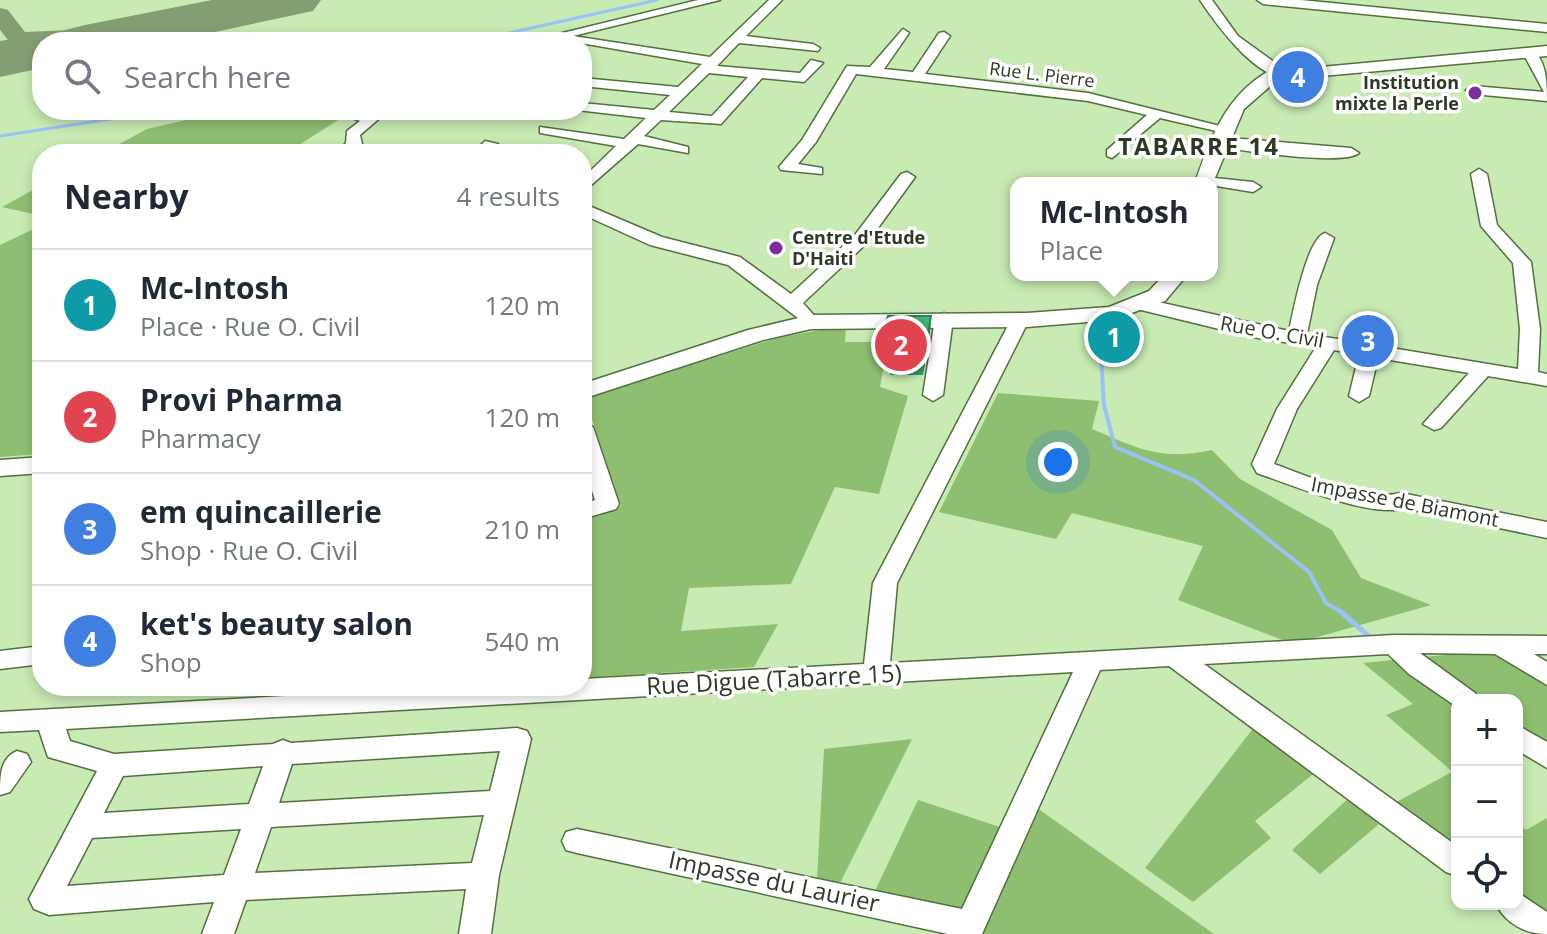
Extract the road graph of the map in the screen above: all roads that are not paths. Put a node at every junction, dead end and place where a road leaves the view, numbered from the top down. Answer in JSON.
{"nodes":[{"id":1,"x":714,"y":0,"type":"edge"},
{"id":2,"x":776,"y":0,"type":"edge"},
{"id":3,"x":1206,"y":0,"type":"edge"},
{"id":4,"x":1263,"y":0,"type":"edge"},
{"id":5,"x":1547,"y":28,"type":"edge"},
{"id":6,"x":575,"y":32,"type":"edge"},
{"id":7,"x":903,"y":33,"type":"dead end"},
{"id":8,"x":944,"y":36,"type":"dead end"},
{"id":9,"x":739,"y":39,"type":"junction"},
{"id":10,"x":592,"y":44,"type":"edge"},
{"id":11,"x":1538,"y":52,"type":"edge"},
{"id":12,"x":712,"y":65,"type":"junction"},
{"id":13,"x":873,"y":72,"type":"junction"},
{"id":14,"x":1280,"y":73,"type":"junction"},
{"id":15,"x":758,"y":74,"type":"junction"},
{"id":16,"x":592,"y":77,"type":"edge"},
{"id":17,"x":916,"y":77,"type":"junction"},
{"id":18,"x":1547,"y":89,"type":"edge"},
{"id":19,"x":1473,"y":90,"type":"dead end"},
{"id":20,"x":683,"y":92,"type":"junction"},
{"id":21,"x":1547,"y":97,"type":"edge"},
{"id":22,"x":592,"y":108,"type":"edge"},
{"id":23,"x":1155,"y":115,"type":"junction"},
{"id":24,"x":659,"y":116,"type":"junction"},
{"id":25,"x":369,"y":120,"type":"edge"},
{"id":26,"x":545,"y":130,"type":"dead end"},
{"id":27,"x":1222,"y":135,"type":"junction"},
{"id":28,"x":633,"y":141,"type":"junction"},
{"id":29,"x":354,"y":144,"type":"edge"},
{"id":30,"x":683,"y":150,"type":"dead end"},
{"id":31,"x":1112,"y":153,"type":"dead end"},
{"id":32,"x":1351,"y":153,"type":"dead end"},
{"id":33,"x":816,"y":171,"type":"dead end"},
{"id":34,"x":1479,"y":174,"type":"dead end"},
{"id":35,"x":907,"y":177,"type":"dead end"},
{"id":36,"x":1207,"y":177,"type":"edge"},
{"id":37,"x":592,"y":179,"type":"edge"},
{"id":38,"x":1218,"y":183,"type":"edge"},
{"id":39,"x":1253,"y":187,"type":"dead end"},
{"id":40,"x":592,"y":212,"type":"edge"},
{"id":41,"x":1325,"y":238,"type":"dead end"},
{"id":42,"x":1171,"y":281,"type":"edge"},
{"id":43,"x":792,"y":303,"type":"junction"},
{"id":44,"x":1140,"y":304,"type":"junction"},
{"id":45,"x":944,"y":319,"type":"junction"},
{"id":46,"x":1020,"y":320,"type":"junction"},
{"id":47,"x":811,"y":322,"type":"junction"},
{"id":48,"x":1297,"y":338,"type":"junction"},
{"id":49,"x":1329,"y":342,"type":"junction"},
{"id":50,"x":1370,"y":349,"type":"junction"},
{"id":51,"x":1483,"y":369,"type":"junction"},
{"id":52,"x":1538,"y":378,"type":"edge"},
{"id":53,"x":592,"y":389,"type":"edge"},
{"id":54,"x":933,"y":395,"type":"dead end"},
{"id":55,"x":1359,"y":396,"type":"dead end"},
{"id":56,"x":1434,"y":424,"type":"dead end"},
{"id":57,"x":592,"y":457,"type":"edge"},
{"id":58,"x":32,"y":466,"type":"edge"},
{"id":59,"x":0,"y":468,"type":"edge"},
{"id":60,"x":592,"y":509,"type":"edge"},
{"id":61,"x":1547,"y":530,"type":"edge"},
{"id":62,"x":1496,"y":642,"type":"junction"},
{"id":63,"x":1402,"y":644,"type":"junction"},
{"id":64,"x":1547,"y":645,"type":"edge"},
{"id":65,"x":32,"y":656,"type":"edge"},
{"id":66,"x":1174,"y":656,"type":"junction"},
{"id":67,"x":0,"y":660,"type":"edge"},
{"id":68,"x":1091,"y":660,"type":"junction"},
{"id":69,"x":876,"y":675,"type":"junction"},
{"id":70,"x":1547,"y":675,"type":"edge"},
{"id":71,"x":592,"y":685,"type":"edge"},
{"id":72,"x":1457,"y":694,"type":"edge"},
{"id":73,"x":348,"y":696,"type":"edge"},
{"id":74,"x":50,"y":719,"type":"junction"},
{"id":75,"x":0,"y":722,"type":"edge"},
{"id":76,"x":1523,"y":740,"type":"edge"},
{"id":77,"x":283,"y":751,"type":"junction"},
{"id":78,"x":1547,"y":757,"type":"edge"},
{"id":79,"x":114,"y":765,"type":"junction"},
{"id":80,"x":501,"y":802,"type":"junction"},
{"id":81,"x":260,"y":817,"type":"junction"},
{"id":82,"x":83,"y":826,"type":"junction"},
{"id":83,"x":577,"y":841,"type":"dead end"},
{"id":84,"x":1451,"y":859,"type":"edge"},
{"id":85,"x":484,"y":875,"type":"junction"},
{"id":86,"x":235,"y":887,"type":"junction"},
{"id":87,"x":1520,"y":910,"type":"edge"},
{"id":88,"x":968,"y":930,"type":"edge"},
{"id":89,"x":1547,"y":930,"type":"edge"},
{"id":90,"x":218,"y":934,"type":"edge"},
{"id":91,"x":475,"y":934,"type":"edge"}],
"edges":[{"from":1,"to":6,"type":"street"},
{"from":2,"to":9,"type":"street"},
{"from":3,"to":14,"type":"street"},
{"from":4,"to":5,"type":"street"},
{"from":7,"to":13,"type":"street"},
{"from":8,"to":17,"type":"street"},
{"from":9,"to":12,"type":"street"},
{"from":9,"to":15,"type":"street"},
{"from":10,"to":12,"type":"street"},
{"from":11,"to":14,"type":"main road"},
{"from":11,"to":18,"type":"street"},
{"from":12,"to":15,"type":"street"},
{"from":12,"to":20,"type":"street"},
{"from":13,"to":17,"type":"street","name":"Rue L. Pierre"},
{"from":13,"to":33,"type":"street","name":"Rue L. Pierre"},
{"from":14,"to":27,"type":"main road"},
{"from":15,"to":24,"type":"street"},
{"from":16,"to":20,"type":"street"},
{"from":17,"to":23,"type":"street","name":"Rue L. Pierre"},
{"from":19,"to":21,"type":"street"},
{"from":20,"to":24,"type":"street"},
{"from":22,"to":24,"type":"street"},
{"from":23,"to":27,"type":"street","name":"Rue L. Pierre"},
{"from":23,"to":31,"type":"street"},
{"from":24,"to":28,"type":"street"},
{"from":25,"to":29,"type":"street"},
{"from":26,"to":28,"type":"street"},
{"from":27,"to":32,"type":"street","name":"Rue L. Pierre"},
{"from":27,"to":36,"type":"main road"},
{"from":28,"to":30,"type":"street"},
{"from":28,"to":37,"type":"street"},
{"from":34,"to":52,"type":"street"},
{"from":35,"to":43,"type":"street"},
{"from":38,"to":39,"type":"street"},
{"from":40,"to":43,"type":"street"},
{"from":41,"to":48,"type":"street"},
{"from":42,"to":44,"type":"main road"},
{"from":43,"to":47,"type":"street"},
{"from":44,"to":46,"type":"main road"},
{"from":44,"to":48,"type":"street","name":"Rue O. Civil"},
{"from":45,"to":46,"type":"main road"},
{"from":45,"to":47,"type":"main road"},
{"from":45,"to":54,"type":"street"},
{"from":46,"to":69,"type":"street"},
{"from":47,"to":53,"type":"main road"},
{"from":48,"to":49,"type":"street","name":"Rue O. Civil"},
{"from":49,"to":50,"type":"street","name":"Rue O. Civil"},
{"from":49,"to":61,"type":"street","name":"Impasse de Biamont"},
{"from":50,"to":51,"type":"street","name":"Rue O. Civil"},
{"from":50,"to":55,"type":"street"},
{"from":51,"to":52,"type":"street","name":"Rue O. Civil"},
{"from":51,"to":56,"type":"street"},
{"from":57,"to":60,"type":"street"},
{"from":58,"to":59,"type":"main road"},
{"from":62,"to":63,"type":"street","name":"Rue Digue (Tabarre 15)"},
{"from":62,"to":64,"type":"street","name":"Rue Digue (Tabarre 15)"},
{"from":62,"to":70,"type":"street"},
{"from":63,"to":66,"type":"street","name":"Rue Digue (Tabarre 15)"},
{"from":63,"to":72,"type":"street"},
{"from":65,"to":67,"type":"street"},
{"from":66,"to":68,"type":"street","name":"Rue Digue (Tabarre 15)"},
{"from":66,"to":84,"type":"street"},
{"from":68,"to":69,"type":"street","name":"Rue Digue (Tabarre 15)"},
{"from":68,"to":88,"type":"street"},
{"from":69,"to":71,"type":"street","name":"Rue Digue (Tabarre 15)"},
{"from":73,"to":74,"type":"street","name":"Rue Digue (Tabarre 15)"},
{"from":74,"to":75,"type":"street","name":"Rue Digue (Tabarre 15)"},
{"from":74,"to":79,"type":"street"},
{"from":76,"to":78,"type":"street"},
{"from":77,"to":79,"type":"street"},
{"from":77,"to":80,"type":"street"},
{"from":77,"to":81,"type":"street"},
{"from":79,"to":82,"type":"street"},
{"from":80,"to":81,"type":"street"},
{"from":80,"to":85,"type":"street"},
{"from":81,"to":82,"type":"street"},
{"from":81,"to":86,"type":"street"},
{"from":82,"to":86,"type":"street"},
{"from":83,"to":88,"type":"street","name":"Impasse du Laurier"},
{"from":85,"to":86,"type":"street"},
{"from":85,"to":91,"type":"street"},
{"from":86,"to":90,"type":"street"},
{"from":87,"to":89,"type":"street"}]}
